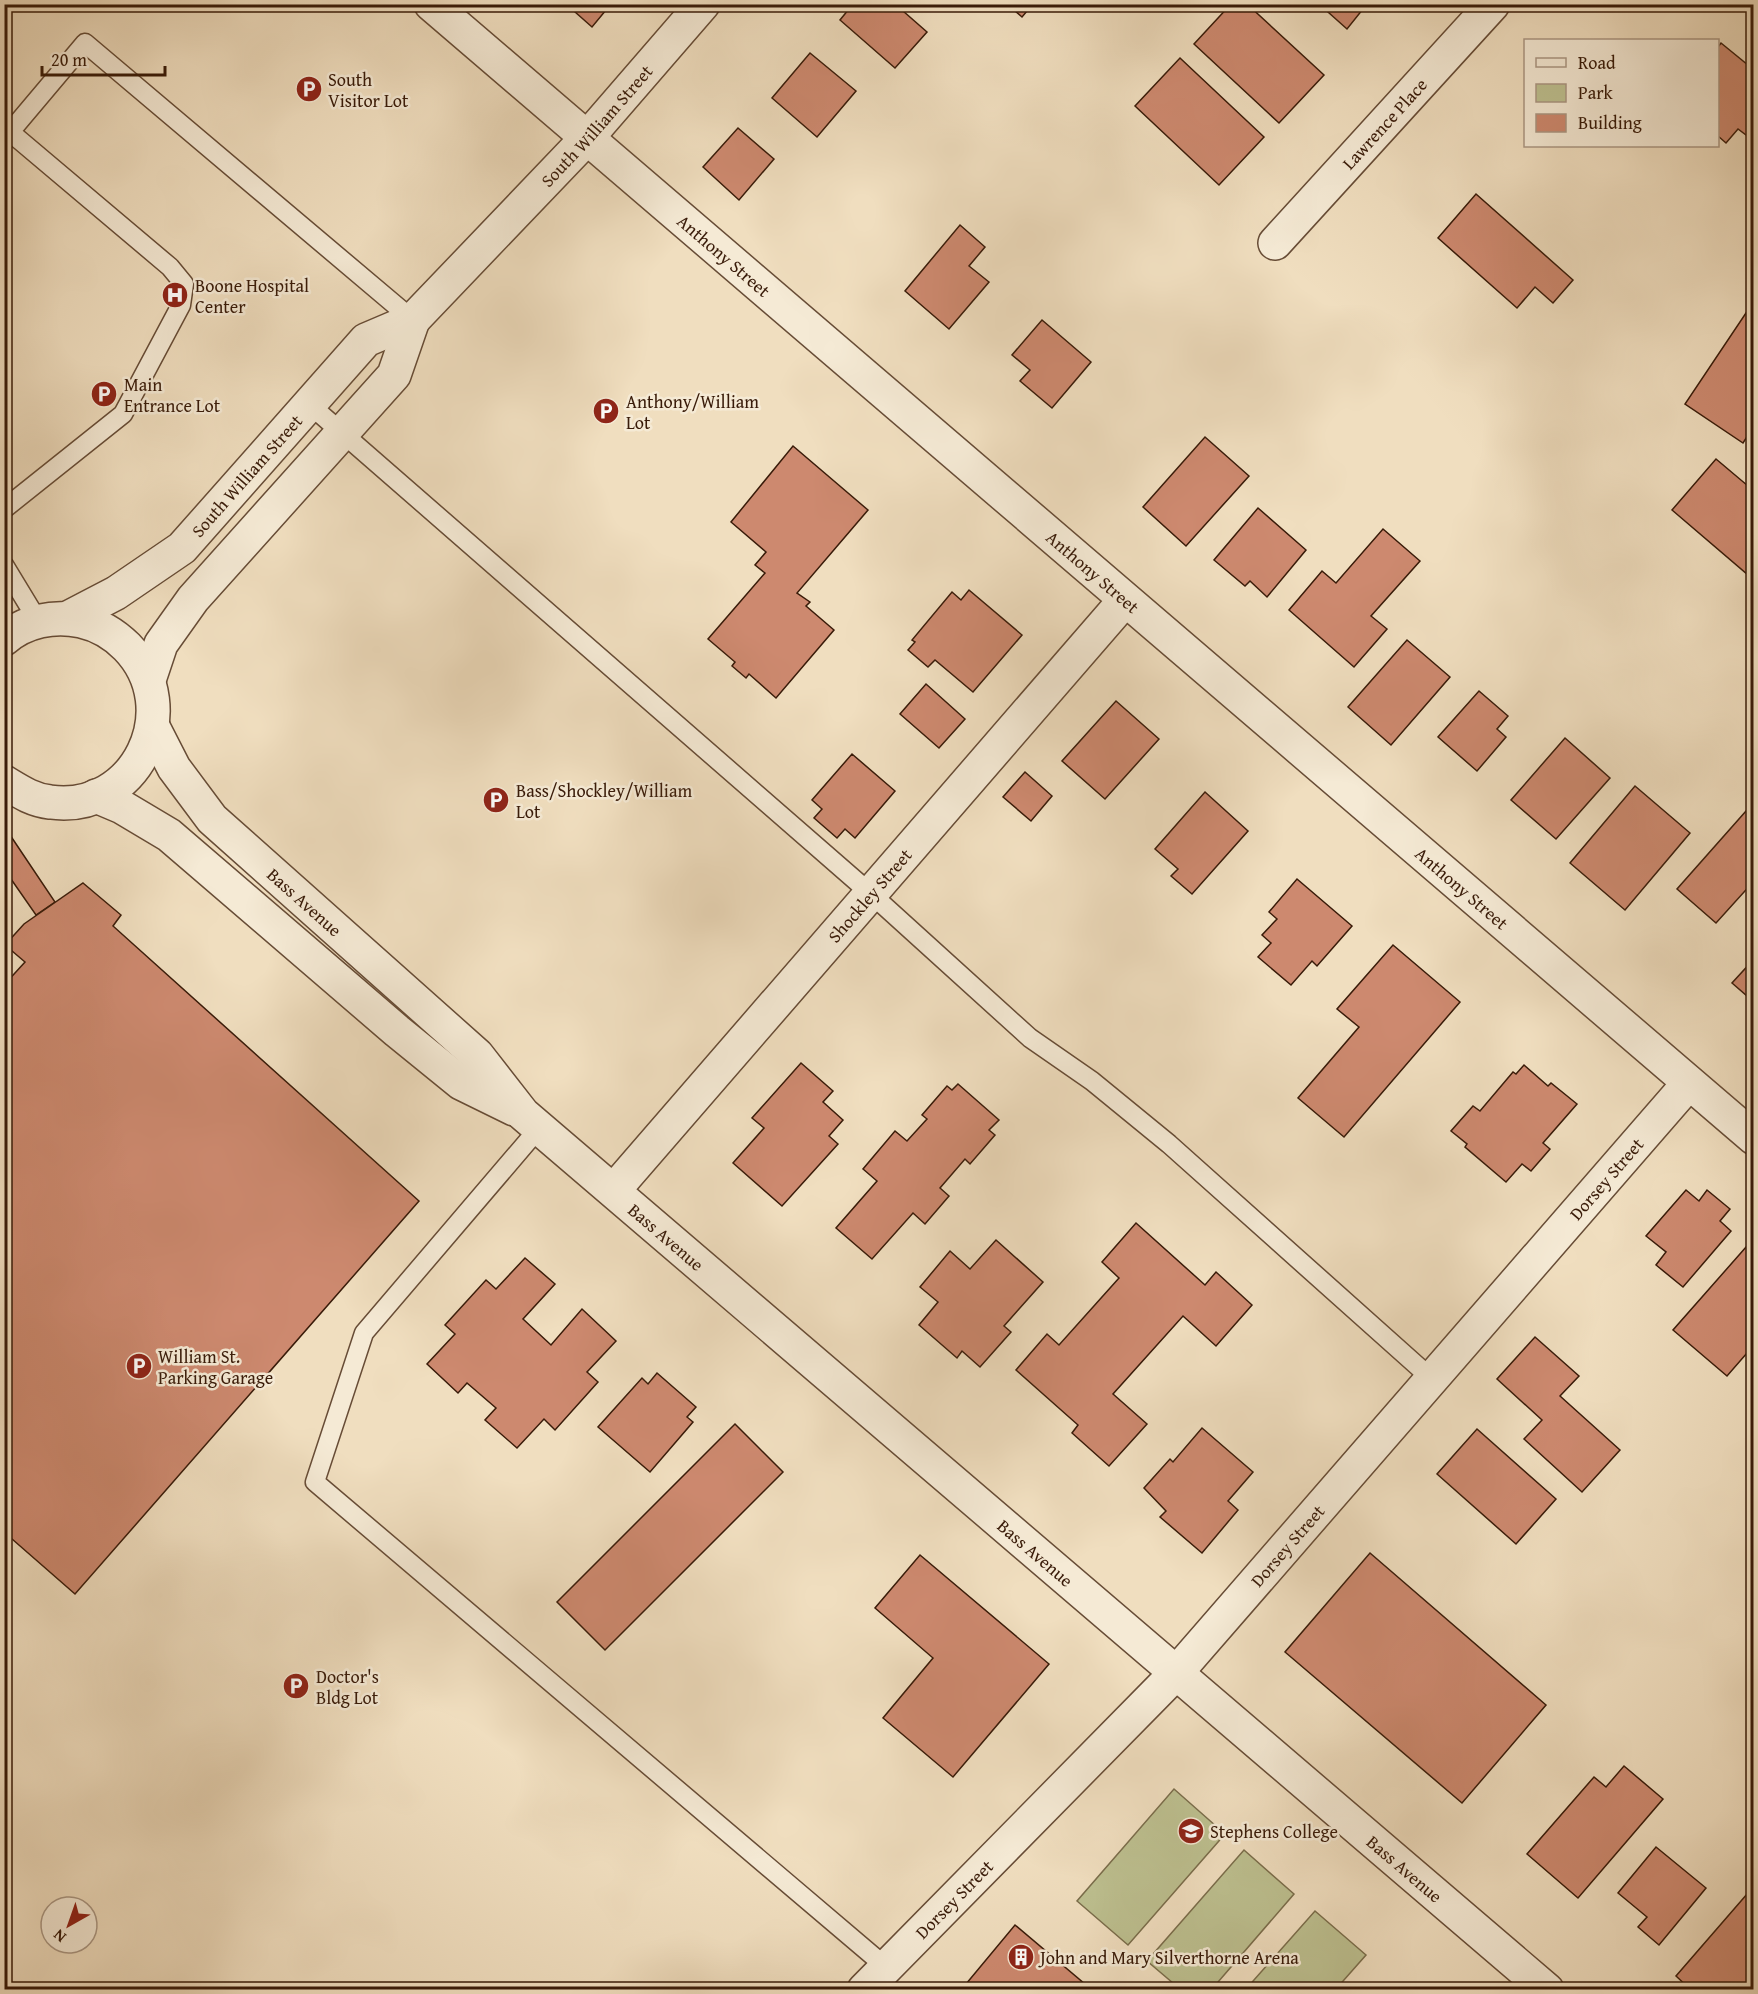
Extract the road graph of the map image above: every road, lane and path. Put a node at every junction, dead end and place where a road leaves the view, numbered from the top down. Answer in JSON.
{"nodes":[{"id":1,"x":431,"y":4,"type":"edge"},
{"id":2,"x":702,"y":4,"type":"edge"},
{"id":3,"x":1493,"y":4,"type":"edge"},
{"id":4,"x":587,"y":138,"type":"junction"},
{"id":5,"x":1275,"y":243,"type":"dead end"},
{"id":6,"x":413,"y":320,"type":"junction"},
{"id":7,"x":309,"y":404,"type":"junction"},
{"id":8,"x":341,"y":433,"type":"junction"},
{"id":9,"x":4,"y":509,"type":"edge"},
{"id":10,"x":4,"y":566,"type":"edge"},
{"id":11,"x":1125,"y":600,"type":"junction"},
{"id":12,"x":53,"y":620,"type":"junction"},
{"id":13,"x":4,"y":639,"type":"edge"},
{"id":14,"x":149,"y":680,"type":"junction"},
{"id":15,"x":153,"y":727,"type":"junction"},
{"id":16,"x":12,"y":796,"type":"edge"},
{"id":17,"x":96,"y":796,"type":"junction"},
{"id":18,"x":870,"y":893,"type":"junction"},
{"id":19,"x":1689,"y":1083,"type":"junction"},
{"id":20,"x":531,"y":1121,"type":"junction"},
{"id":21,"x":1754,"y":1138,"type":"edge"},
{"id":22,"x":614,"y":1190,"type":"junction"},
{"id":23,"x":1432,"y":1379,"type":"junction"},
{"id":24,"x":1177,"y":1672,"type":"junction"},
{"id":25,"x":875,"y":1978,"type":"edge"},
{"id":26,"x":1548,"y":1989,"type":"edge"}],
"edges":[{"from":1,"to":4,"type":"street","name":"Anthony Street"},
{"from":2,"to":4,"type":"street","name":"South William Street"},
{"from":3,"to":5,"type":"street","name":"Lawrence Place"},
{"from":4,"to":6,"type":"street","name":"South William Street"},
{"from":4,"to":11,"type":"street","name":"Anthony Street"},
{"from":6,"to":7,"type":"street","name":"South William Street"},
{"from":6,"to":8,"type":"street","name":"South William Street"},
{"from":6,"to":9,"type":"lane"},
{"from":7,"to":8,"type":"lane"},
{"from":7,"to":12,"type":"street","name":"South William Street"},
{"from":8,"to":14,"type":"street","name":"South William Street"},
{"from":8,"to":18,"type":"lane"},
{"from":10,"to":12,"type":"lane"},
{"from":11,"to":18,"type":"street","name":"Shockley Street"},
{"from":11,"to":19,"type":"street","name":"Anthony Street"},
{"from":12,"to":13,"type":"street","name":"South William Street"},
{"from":12,"to":14,"type":"street"},
{"from":14,"to":15,"type":"street"},
{"from":15,"to":17,"type":"street"},
{"from":15,"to":20,"type":"street","name":"Bass Avenue"},
{"from":16,"to":17,"type":"street"},
{"from":17,"to":20,"type":"street","name":"Bass Avenue"},
{"from":18,"to":22,"type":"street","name":"Shockley Street"},
{"from":18,"to":23,"type":"lane"},
{"from":19,"to":21,"type":"street","name":"Anthony Street"},
{"from":19,"to":23,"type":"street","name":"Dorsey Street"},
{"from":20,"to":22,"type":"street","name":"Bass Avenue"},
{"from":20,"to":25,"type":"lane"},
{"from":22,"to":24,"type":"street","name":"Bass Avenue"},
{"from":23,"to":24,"type":"street","name":"Dorsey Street"},
{"from":24,"to":25,"type":"street","name":"Dorsey Street"},
{"from":24,"to":26,"type":"street","name":"Bass Avenue"}]}
